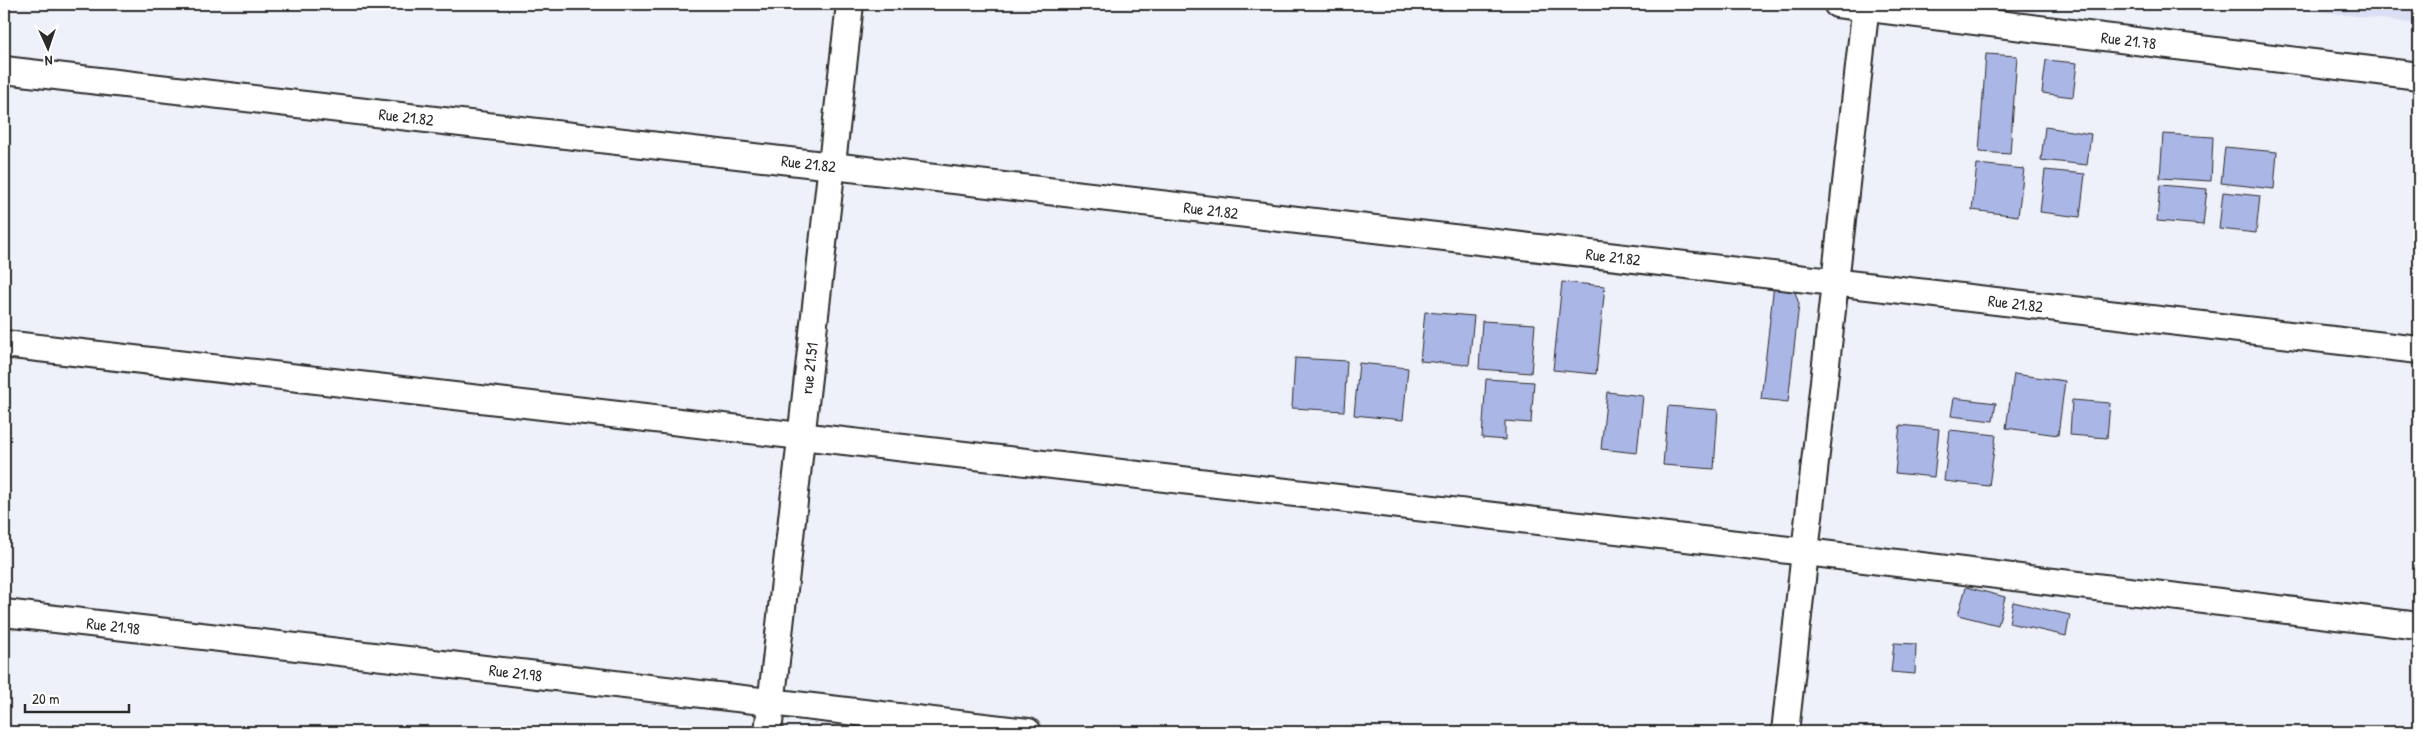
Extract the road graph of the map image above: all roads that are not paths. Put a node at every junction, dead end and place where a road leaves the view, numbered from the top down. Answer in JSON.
{"nodes":[{"id":1,"x":850,"y":4,"type":"edge"},
{"id":2,"x":1837,"y":4,"type":"edge"},
{"id":3,"x":1866,"y":5,"type":"edge"},
{"id":4,"x":4,"y":70,"type":"edge"},
{"id":5,"x":2419,"y":76,"type":"edge"},
{"id":6,"x":832,"y":168,"type":"junction"},
{"id":7,"x":1836,"y":282,"type":"junction"},
{"id":8,"x":4,"y":344,"type":"edge"},
{"id":9,"x":2419,"y":350,"type":"edge"},
{"id":10,"x":802,"y":435,"type":"junction"},
{"id":11,"x":1806,"y":552,"type":"junction"},
{"id":12,"x":4,"y":613,"type":"edge"},
{"id":13,"x":2419,"y":626,"type":"edge"},
{"id":14,"x":772,"y":702,"type":"junction"},
{"id":15,"x":768,"y":732,"type":"edge"},
{"id":16,"x":1028,"y":732,"type":"edge"},
{"id":17,"x":1785,"y":732,"type":"edge"}],
"edges":[{"from":1,"to":6,"type":"street","name":"rue 21.51"},
{"from":2,"to":3,"type":"street","name":"Rue 21.78"},
{"from":3,"to":5,"type":"street","name":"Rue 21.78"},
{"from":3,"to":7,"type":"street"},
{"from":4,"to":6,"type":"street","name":"Rue 21.82"},
{"from":6,"to":7,"type":"street","name":"Rue 21.82"},
{"from":6,"to":10,"type":"street","name":"rue 21.51"},
{"from":7,"to":9,"type":"street","name":"Rue 21.82"},
{"from":7,"to":11,"type":"street"},
{"from":8,"to":10,"type":"street"},
{"from":10,"to":11,"type":"street"},
{"from":10,"to":14,"type":"street","name":"rue 21.51"},
{"from":11,"to":13,"type":"street"},
{"from":11,"to":17,"type":"street"},
{"from":12,"to":14,"type":"street","name":"Rue 21.98"},
{"from":14,"to":15,"type":"street","name":"rue 21.51"},
{"from":14,"to":16,"type":"street","name":"Rue 21.98"}]}
